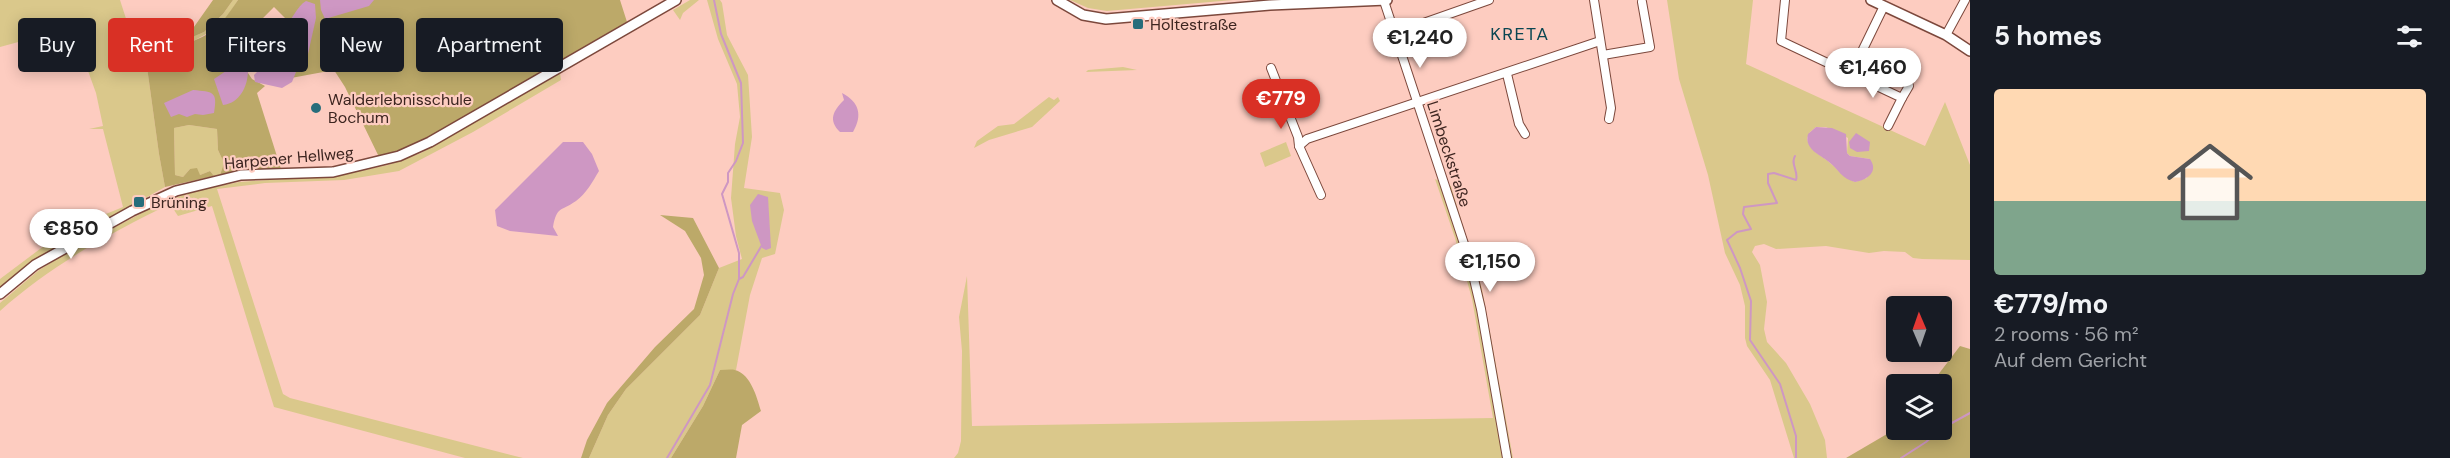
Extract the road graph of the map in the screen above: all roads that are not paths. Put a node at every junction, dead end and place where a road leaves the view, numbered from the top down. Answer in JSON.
{"nodes":[{"id":1,"x":676,"y":0,"type":"edge"},
{"id":2,"x":1057,"y":0,"type":"edge"},
{"id":3,"x":1386,"y":0,"type":"edge"},
{"id":4,"x":1489,"y":0,"type":"edge"},
{"id":5,"x":1594,"y":0,"type":"edge"},
{"id":6,"x":1785,"y":0,"type":"edge"},
{"id":7,"x":1872,"y":0,"type":"edge"},
{"id":8,"x":1965,"y":0,"type":"edge"},
{"id":9,"x":1642,"y":2,"type":"dead end"},
{"id":10,"x":1884,"y":6,"type":"junction"},
{"id":11,"x":1395,"y":33,"type":"junction"},
{"id":12,"x":1946,"y":35,"type":"junction"},
{"id":13,"x":1600,"y":41,"type":"junction"},
{"id":14,"x":1970,"y":51,"type":"edge"},
{"id":15,"x":1603,"y":55,"type":"junction"},
{"id":16,"x":1271,"y":68,"type":"dead end"},
{"id":17,"x":1507,"y":74,"type":"junction"},
{"id":18,"x":1851,"y":74,"type":"junction"},
{"id":19,"x":1909,"y":86,"type":"dead end"},
{"id":20,"x":1902,"y":98,"type":"junction"},
{"id":21,"x":1418,"y":102,"type":"junction"},
{"id":22,"x":1609,"y":118,"type":"dead end"},
{"id":23,"x":1888,"y":126,"type":"dead end"},
{"id":24,"x":1525,"y":134,"type":"dead end"},
{"id":25,"x":1299,"y":146,"type":"junction"},
{"id":26,"x":1321,"y":195,"type":"dead end"},
{"id":27,"x":0,"y":294,"type":"edge"},
{"id":28,"x":1507,"y":458,"type":"edge"}],
"edges":[{"from":1,"to":27,"type":"street","name":"Harpener Hellweg"},
{"from":2,"to":3,"type":"street"},
{"from":3,"to":11,"type":"street","name":"Limbeckstraße"},
{"from":4,"to":11,"type":"street"},
{"from":5,"to":13,"type":"street"},
{"from":6,"to":18,"type":"street"},
{"from":7,"to":10,"type":"street"},
{"from":8,"to":12,"type":"street"},
{"from":9,"to":15,"type":"street"},
{"from":10,"to":12,"type":"street"},
{"from":10,"to":18,"type":"street"},
{"from":11,"to":21,"type":"street","name":"Limbeckstraße"},
{"from":12,"to":14,"type":"street"},
{"from":13,"to":15,"type":"street"},
{"from":13,"to":17,"type":"street"},
{"from":15,"to":22,"type":"street"},
{"from":16,"to":25,"type":"street"},
{"from":17,"to":21,"type":"street"},
{"from":17,"to":24,"type":"street"},
{"from":18,"to":20,"type":"street"},
{"from":19,"to":20,"type":"street"},
{"from":20,"to":23,"type":"street"},
{"from":21,"to":25,"type":"street"},
{"from":21,"to":28,"type":"street","name":"Limbeckstraße"},
{"from":25,"to":26,"type":"street"}]}
